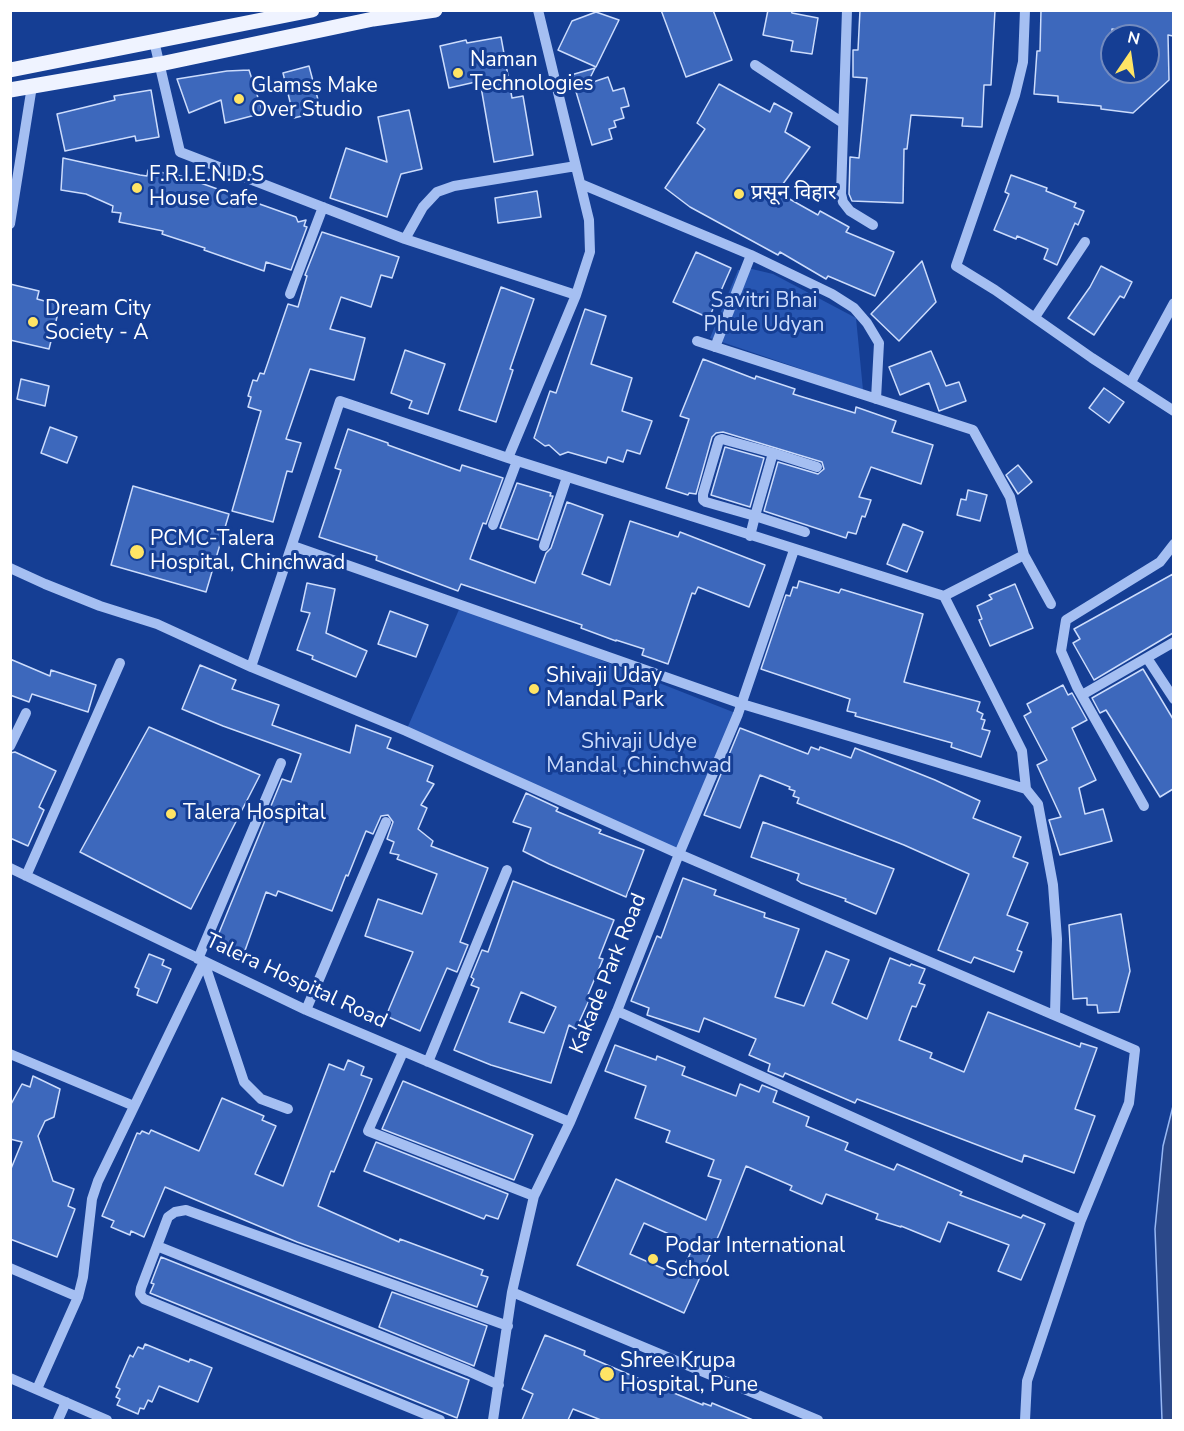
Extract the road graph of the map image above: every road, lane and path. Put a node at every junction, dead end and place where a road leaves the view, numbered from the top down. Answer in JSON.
{"nodes":[{"id":1,"x":312,"y":10,"type":"edge"},
{"id":2,"x":435,"y":10,"type":"edge"},
{"id":3,"x":538,"y":10,"type":"edge"},
{"id":4,"x":847,"y":10,"type":"edge"},
{"id":5,"x":1025,"y":10,"type":"edge"},
{"id":6,"x":397,"y":13,"type":"edge"},
{"id":7,"x":154,"y":41,"type":"junction"},
{"id":8,"x":160,"y":64,"type":"junction"},
{"id":9,"x":755,"y":65,"type":"dead end"},
{"id":10,"x":10,"y":70,"type":"edge"},
{"id":11,"x":32,"y":86,"type":"junction"},
{"id":12,"x":10,"y":90,"type":"edge"},
{"id":13,"x":843,"y":123,"type":"junction"},
{"id":14,"x":576,"y":166,"type":"junction"},
{"id":15,"x":581,"y":184,"type":"junction"},
{"id":16,"x":323,"y":207,"type":"junction"},
{"id":17,"x":10,"y":224,"type":"edge"},
{"id":18,"x":873,"y":225,"type":"dead end"},
{"id":19,"x":405,"y":239,"type":"junction"},
{"id":20,"x":1085,"y":242,"type":"dead end"},
{"id":21,"x":751,"y":255,"type":"junction"},
{"id":22,"x":290,"y":294,"type":"dead end"},
{"id":23,"x":576,"y":295,"type":"junction"},
{"id":24,"x":1173,"y":303,"type":"edge"},
{"id":25,"x":1035,"y":318,"type":"junction"},
{"id":26,"x":697,"y":341,"type":"dead end"},
{"id":27,"x":715,"y":347,"type":"junction"},
{"id":28,"x":1131,"y":382,"type":"junction"},
{"id":29,"x":876,"y":399,"type":"junction"},
{"id":30,"x":1173,"y":411,"type":"edge"},
{"id":31,"x":773,"y":453,"type":"junction"},
{"id":32,"x":513,"y":460,"type":"junction"},
{"id":33,"x":817,"y":467,"type":"dead end"},
{"id":34,"x":567,"y":477,"type":"junction"},
{"id":35,"x":755,"y":516,"type":"junction"},
{"id":36,"x":493,"y":525,"type":"dead end"},
{"id":37,"x":805,"y":532,"type":"dead end"},
{"id":38,"x":750,"y":536,"type":"junction"},
{"id":39,"x":293,"y":546,"type":"junction"},
{"id":40,"x":544,"y":546,"type":"dead end"},
{"id":41,"x":794,"y":550,"type":"junction"},
{"id":42,"x":1171,"y":552,"type":"edge"},
{"id":43,"x":1024,"y":555,"type":"junction"},
{"id":44,"x":10,"y":568,"type":"edge"},
{"id":45,"x":944,"y":596,"type":"junction"},
{"id":46,"x":1051,"y":604,"type":"dead end"},
{"id":47,"x":1173,"y":642,"type":"edge"},
{"id":48,"x":1147,"y":658,"type":"junction"},
{"id":49,"x":120,"y":663,"type":"dead end"},
{"id":50,"x":251,"y":666,"type":"junction"},
{"id":51,"x":1082,"y":694,"type":"junction"},
{"id":52,"x":1173,"y":699,"type":"edge"},
{"id":53,"x":742,"y":704,"type":"junction"},
{"id":54,"x":26,"y":713,"type":"dead end"},
{"id":55,"x":10,"y":746,"type":"edge"},
{"id":56,"x":281,"y":764,"type":"dead end"},
{"id":57,"x":1026,"y":789,"type":"junction"},
{"id":58,"x":1144,"y":806,"type":"dead end"},
{"id":59,"x":386,"y":822,"type":"dead end"},
{"id":60,"x":679,"y":854,"type":"junction"},
{"id":61,"x":10,"y":868,"type":"edge"},
{"id":62,"x":507,"y":870,"type":"dead end"},
{"id":63,"x":26,"y":876,"type":"junction"},
{"id":64,"x":201,"y":960,"type":"junction"},
{"id":65,"x":306,"y":1010,"type":"junction"},
{"id":66,"x":616,"y":1011,"type":"junction"},
{"id":67,"x":1055,"y":1014,"type":"junction"},
{"id":68,"x":403,"y":1052,"type":"junction"},
{"id":69,"x":10,"y":1054,"type":"edge"},
{"id":70,"x":428,"y":1062,"type":"junction"},
{"id":71,"x":134,"y":1106,"type":"junction"},
{"id":72,"x":288,"y":1109,"type":"dead end"},
{"id":73,"x":570,"y":1122,"type":"junction"},
{"id":74,"x":534,"y":1196,"type":"junction"},
{"id":75,"x":1081,"y":1220,"type":"junction"},
{"id":76,"x":157,"y":1246,"type":"junction"},
{"id":77,"x":10,"y":1268,"type":"edge"},
{"id":78,"x":512,"y":1292,"type":"junction"},
{"id":79,"x":78,"y":1297,"type":"junction"},
{"id":80,"x":508,"y":1326,"type":"junction"},
{"id":81,"x":10,"y":1378,"type":"edge"},
{"id":82,"x":499,"y":1385,"type":"junction"},
{"id":83,"x":37,"y":1389,"type":"junction"},
{"id":84,"x":66,"y":1402,"type":"junction"},
{"id":85,"x":58,"y":1420,"type":"edge"},
{"id":86,"x":107,"y":1420,"type":"edge"},
{"id":87,"x":440,"y":1420,"type":"edge"},
{"id":88,"x":493,"y":1420,"type":"edge"},
{"id":89,"x":818,"y":1420,"type":"edge"},
{"id":90,"x":1024,"y":1420,"type":"edge"}],
"edges":[{"from":1,"to":7,"type":"main road"},
{"from":2,"to":6,"type":"main road"},
{"from":3,"to":14,"type":"street"},
{"from":4,"to":13,"type":"street"},
{"from":5,"to":25,"type":"street"},
{"from":6,"to":8,"type":"main road"},
{"from":7,"to":8,"type":"street"},
{"from":7,"to":10,"type":"main road"},
{"from":8,"to":11,"type":"main road"},
{"from":8,"to":16,"type":"street"},
{"from":9,"to":13,"type":"street"},
{"from":11,"to":12,"type":"main road"},
{"from":11,"to":17,"type":"street"},
{"from":13,"to":18,"type":"street"},
{"from":14,"to":15,"type":"street"},
{"from":14,"to":19,"type":"street"},
{"from":15,"to":21,"type":"street"},
{"from":15,"to":23,"type":"street"},
{"from":16,"to":19,"type":"street"},
{"from":16,"to":22,"type":"street"},
{"from":19,"to":23,"type":"street"},
{"from":20,"to":25,"type":"street"},
{"from":21,"to":27,"type":"street"},
{"from":21,"to":29,"type":"street"},
{"from":23,"to":32,"type":"street"},
{"from":24,"to":28,"type":"street"},
{"from":25,"to":28,"type":"street"},
{"from":26,"to":27,"type":"street"},
{"from":27,"to":29,"type":"street"},
{"from":28,"to":30,"type":"street"},
{"from":29,"to":43,"type":"street"},
{"from":31,"to":33,"type":"street"},
{"from":31,"to":35,"type":"street"},
{"from":31,"to":35,"type":"street"},
{"from":32,"to":34,"type":"street"},
{"from":32,"to":36,"type":"street"},
{"from":32,"to":39,"type":"street"},
{"from":34,"to":38,"type":"street"},
{"from":34,"to":40,"type":"street"},
{"from":35,"to":37,"type":"street"},
{"from":35,"to":38,"type":"street"},
{"from":38,"to":41,"type":"street"},
{"from":39,"to":50,"type":"street"},
{"from":39,"to":53,"type":"street"},
{"from":41,"to":45,"type":"street"},
{"from":41,"to":53,"type":"street","name":"Kakade Park Road"},
{"from":42,"to":51,"type":"street"},
{"from":43,"to":45,"type":"street"},
{"from":43,"to":46,"type":"street"},
{"from":44,"to":50,"type":"street"},
{"from":45,"to":57,"type":"street"},
{"from":47,"to":48,"type":"street"},
{"from":48,"to":51,"type":"street"},
{"from":48,"to":52,"type":"street"},
{"from":49,"to":63,"type":"street"},
{"from":50,"to":60,"type":"street"},
{"from":51,"to":58,"type":"street"},
{"from":53,"to":57,"type":"street"},
{"from":53,"to":60,"type":"street","name":"Kakade Park Road"},
{"from":54,"to":55,"type":"street"},
{"from":56,"to":64,"type":"street"},
{"from":57,"to":67,"type":"street"},
{"from":59,"to":65,"type":"street"},
{"from":60,"to":66,"type":"street","name":"Kakade Park Road"},
{"from":60,"to":67,"type":"street"},
{"from":61,"to":63,"type":"street","name":"Talera Hospital Road"},
{"from":62,"to":70,"type":"street"},
{"from":63,"to":64,"type":"street","name":"Talera Hospital Road"},
{"from":64,"to":65,"type":"street","name":"Talera Hospital Road"},
{"from":64,"to":71,"type":"street"},
{"from":64,"to":72,"type":"street"},
{"from":65,"to":68,"type":"street","name":"Talera Hospital Road"},
{"from":66,"to":73,"type":"street","name":"Kakade Park Road"},
{"from":66,"to":75,"type":"street"},
{"from":67,"to":75,"type":"street"},
{"from":68,"to":70,"type":"street","name":"Talera Hospital Road"},
{"from":68,"to":74,"type":"street"},
{"from":69,"to":71,"type":"street"},
{"from":70,"to":73,"type":"street","name":"Talera Hospital Road"},
{"from":71,"to":79,"type":"street"},
{"from":73,"to":74,"type":"street","name":"Kakade Park Road"},
{"from":74,"to":78,"type":"street","name":"Kakade Park Road"},
{"from":75,"to":90,"type":"street"},
{"from":76,"to":80,"type":"street"},
{"from":76,"to":82,"type":"street"},
{"from":76,"to":87,"type":"street"},
{"from":77,"to":79,"type":"street"},
{"from":78,"to":80,"type":"street","name":"Kakade Park Road"},
{"from":78,"to":89,"type":"street"},
{"from":79,"to":83,"type":"street"},
{"from":80,"to":82,"type":"street","name":"Kakade Park Road"},
{"from":81,"to":83,"type":"street"},
{"from":82,"to":88,"type":"street","name":"Kakade Park Road"},
{"from":83,"to":84,"type":"street"},
{"from":84,"to":85,"type":"street"},
{"from":84,"to":86,"type":"street"}]}
